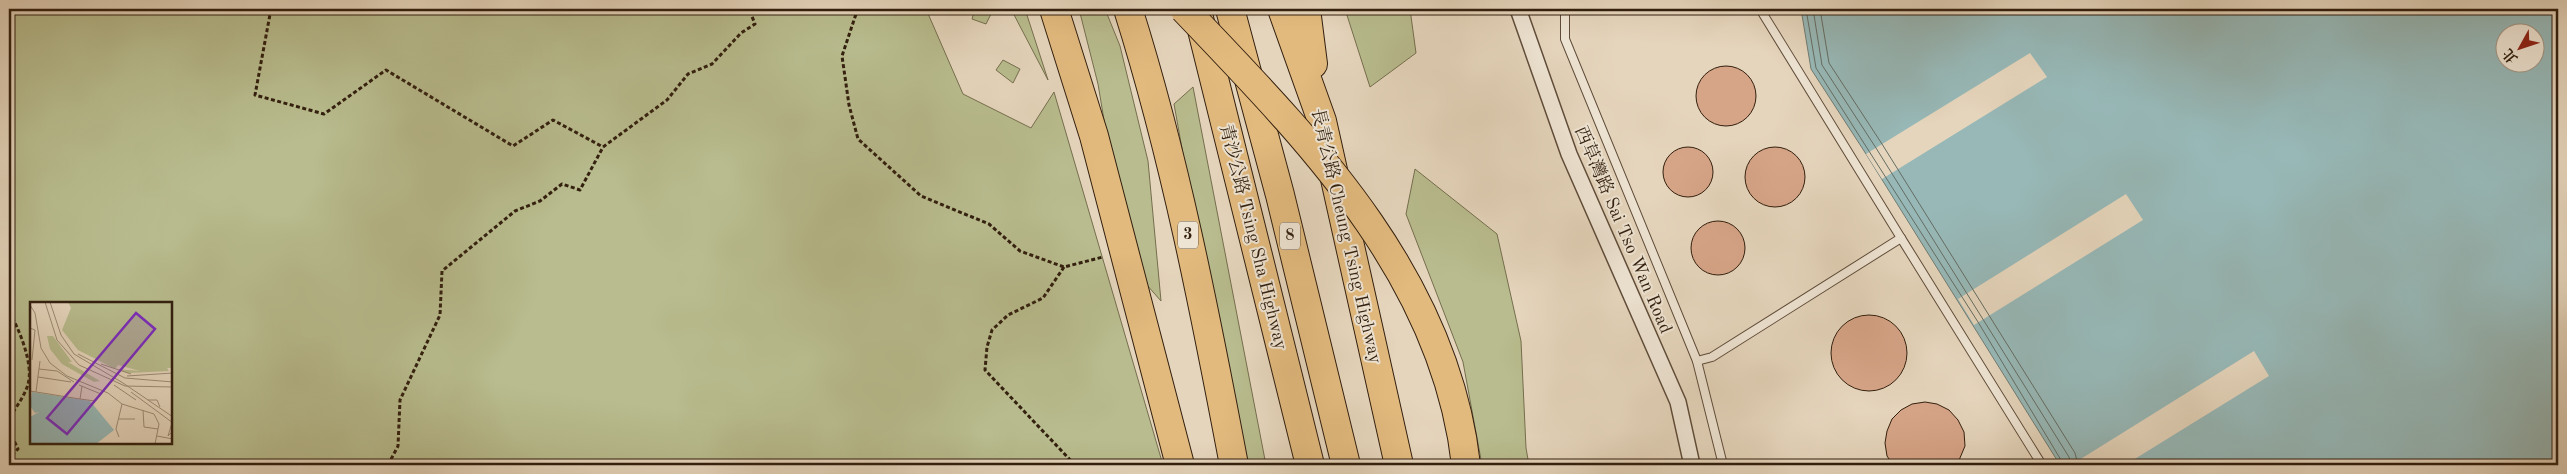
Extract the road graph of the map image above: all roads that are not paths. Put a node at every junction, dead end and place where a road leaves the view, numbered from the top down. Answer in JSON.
{"nodes":[{"id":1,"x":1054,"y":9,"type":"edge"},
{"id":2,"x":1128,"y":9,"type":"edge"},
{"id":3,"x":1184,"y":9,"type":"edge"},
{"id":4,"x":1197,"y":9,"type":"edge"},
{"id":5,"x":1230,"y":9,"type":"edge"},
{"id":6,"x":1282,"y":9,"type":"edge"},
{"id":7,"x":1306,"y":9,"type":"edge"},
{"id":8,"x":1518,"y":9,"type":"edge"},
{"id":9,"x":1565,"y":9,"type":"edge"},
{"id":10,"x":1760,"y":9,"type":"edge"},
{"id":11,"x":1322,"y":121,"type":"junction"},
{"id":12,"x":1901,"y":238,"type":"junction"},
{"id":13,"x":1698,"y":361,"type":"junction"},
{"id":14,"x":1180,"y":465,"type":"edge"},
{"id":15,"x":1234,"y":465,"type":"edge"},
{"id":16,"x":1310,"y":465,"type":"edge"},
{"id":17,"x":1346,"y":465,"type":"edge"},
{"id":18,"x":1399,"y":465,"type":"edge"},
{"id":19,"x":1466,"y":465,"type":"edge"},
{"id":20,"x":1692,"y":465,"type":"edge"},
{"id":21,"x":1723,"y":465,"type":"edge"},
{"id":22,"x":2042,"y":465,"type":"edge"}],
"edges":[{"from":1,"to":14,"type":"highway"},
{"from":2,"to":15,"type":"highway","number":"3"},
{"from":3,"to":19,"type":"highway","bridge":true},
{"from":4,"to":16,"type":"highway","name":"青沙公路 Tsing Sha Highway","number":"8"},
{"from":5,"to":17,"type":"highway","name":"青沙公路 Tsing Sha Highway","number":"8"},
{"from":6,"to":11,"type":"highway","name":"長青公路 Cheung Tsing Highway"},
{"from":7,"to":11,"type":"highway"},
{"from":8,"to":20,"type":"street","name":"西草灣路 Sai Tso Wan Road"},
{"from":9,"to":13,"type":"lane"},
{"from":10,"to":12,"type":"lane"},
{"from":11,"to":18,"type":"highway","name":"長青公路 Cheung Tsing Highway","bridge":true},
{"from":12,"to":13,"type":"lane"},
{"from":12,"to":22,"type":"lane"},
{"from":13,"to":21,"type":"lane"}]}
